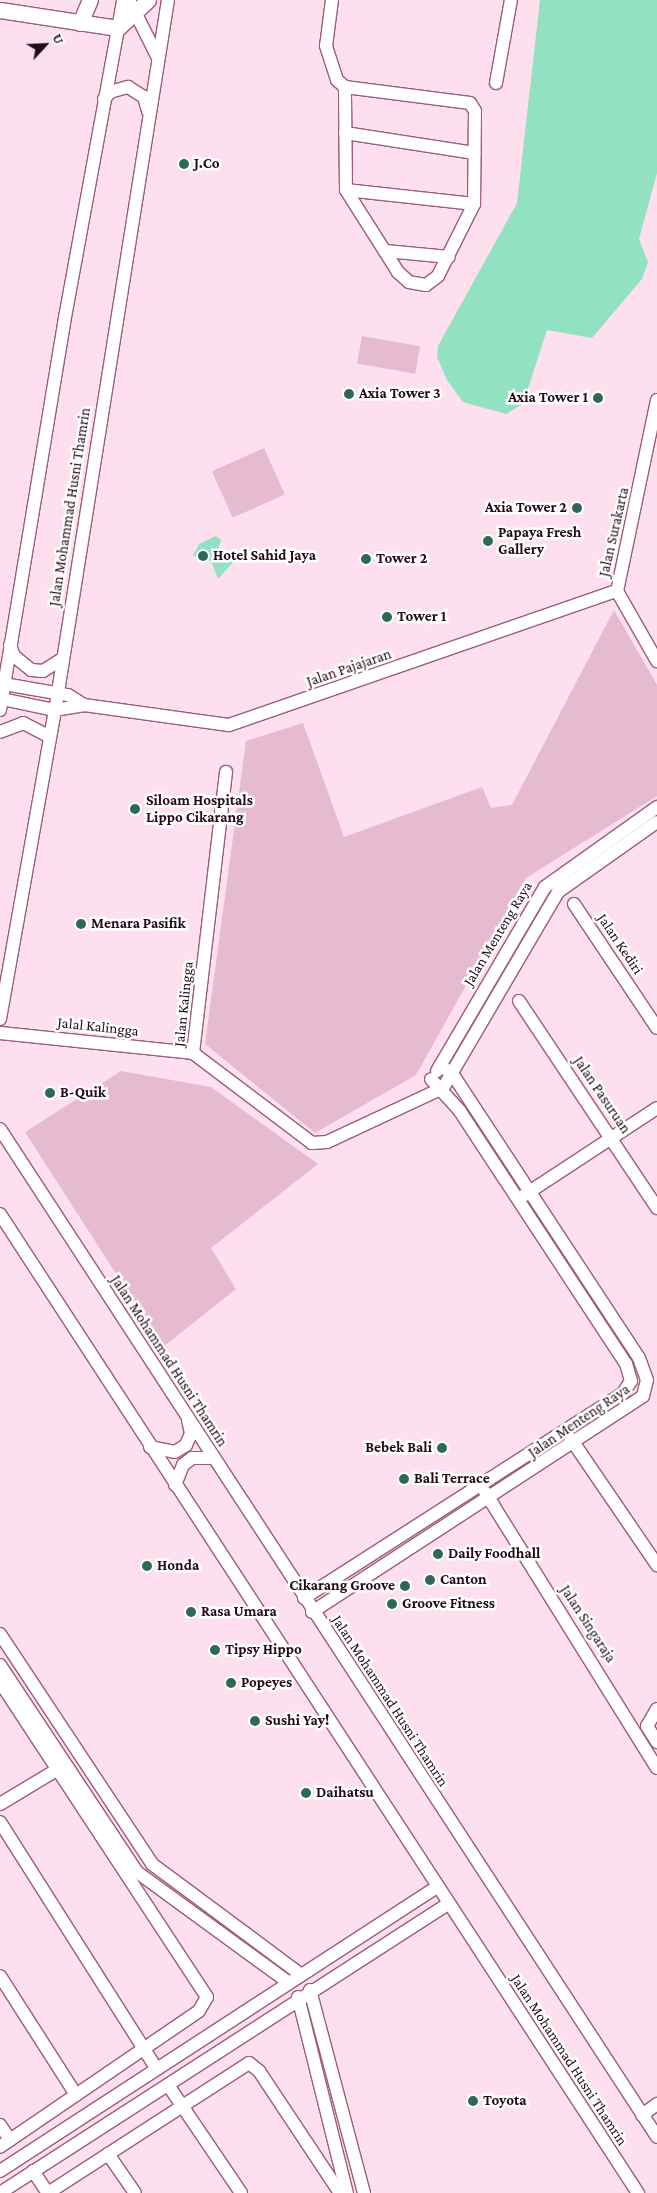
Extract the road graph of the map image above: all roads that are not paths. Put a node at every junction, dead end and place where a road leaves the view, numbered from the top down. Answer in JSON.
{"nodes":[{"id":1,"x":90,"y":0,"type":"edge"},
{"id":2,"x":123,"y":0,"type":"edge"},
{"id":3,"x":148,"y":0,"type":"edge"},
{"id":4,"x":168,"y":0,"type":"edge"},
{"id":5,"x":332,"y":0,"type":"edge"},
{"id":6,"x":511,"y":0,"type":"edge"},
{"id":7,"x":133,"y":6,"type":"edge"},
{"id":8,"x":0,"y":10,"type":"edge"},
{"id":9,"x":80,"y":23,"type":"junction"},
{"id":10,"x":118,"y":28,"type":"junction"},
{"id":11,"x":158,"y":59,"type":"junction"},
{"id":12,"x":496,"y":83,"type":"dead end"},
{"id":13,"x":345,"y":87,"type":"junction"},
{"id":14,"x":104,"y":99,"type":"junction"},
{"id":15,"x":149,"y":116,"type":"junction"},
{"id":16,"x":345,"y":133,"type":"junction"},
{"id":17,"x":474,"y":153,"type":"junction"},
{"id":18,"x":346,"y":190,"type":"junction"},
{"id":19,"x":474,"y":204,"type":"junction"},
{"id":20,"x":386,"y":251,"type":"junction"},
{"id":21,"x":449,"y":256,"type":"junction"},
{"id":22,"x":657,"y":400,"type":"edge"},
{"id":23,"x":617,"y":591,"type":"junction"},
{"id":24,"x":10,"y":645,"type":"junction"},
{"id":25,"x":62,"y":659,"type":"junction"},
{"id":26,"x":657,"y":662,"type":"edge"},
{"id":27,"x":4,"y":684,"type":"junction"},
{"id":28,"x":58,"y":692,"type":"junction"},
{"id":29,"x":1,"y":705,"type":"edge"},
{"id":30,"x":84,"y":705,"type":"junction"},
{"id":31,"x":54,"y":710,"type":"junction"},
{"id":32,"x":0,"y":732,"type":"edge"},
{"id":33,"x":50,"y":737,"type":"junction"},
{"id":34,"x":226,"y":772,"type":"dead end"},
{"id":35,"x":657,"y":806,"type":"edge"},
{"id":36,"x":657,"y":822,"type":"edge"},
{"id":37,"x":574,"y":904,"type":"dead end"},
{"id":38,"x":519,"y":1001,"type":"dead end"},
{"id":39,"x":0,"y":1019,"type":"edge"},
{"id":40,"x":657,"y":1028,"type":"edge"},
{"id":41,"x":0,"y":1033,"type":"edge"},
{"id":42,"x":193,"y":1053,"type":"junction"},
{"id":43,"x":440,"y":1066,"type":"junction"},
{"id":44,"x":452,"y":1073,"type":"junction"},
{"id":45,"x":434,"y":1087,"type":"junction"},
{"id":46,"x":657,"y":1108,"type":"edge"},
{"id":47,"x":0,"y":1129,"type":"edge"},
{"id":48,"x":612,"y":1137,"type":"junction"},
{"id":49,"x":530,"y":1192,"type":"junction"},
{"id":50,"x":517,"y":1200,"type":"junction"},
{"id":51,"x":657,"y":1208,"type":"edge"},
{"id":52,"x":0,"y":1214,"type":"edge"},
{"id":53,"x":188,"y":1420,"type":"junction"},
{"id":54,"x":565,"y":1430,"type":"junction"},
{"id":55,"x":575,"y":1444,"type":"junction"},
{"id":56,"x":150,"y":1447,"type":"junction"},
{"id":57,"x":214,"y":1458,"type":"junction"},
{"id":58,"x":176,"y":1485,"type":"junction"},
{"id":59,"x":480,"y":1486,"type":"junction"},
{"id":60,"x":489,"y":1500,"type":"junction"},
{"id":61,"x":657,"y":1565,"type":"edge"},
{"id":62,"x":304,"y":1598,"type":"junction"},
{"id":63,"x":312,"y":1612,"type":"junction"},
{"id":64,"x":0,"y":1634,"type":"edge"},
{"id":65,"x":0,"y":1665,"type":"edge"},
{"id":66,"x":0,"y":1682,"type":"edge"},
{"id":67,"x":657,"y":1709,"type":"edge"},
{"id":68,"x":657,"y":1742,"type":"edge"},
{"id":69,"x":80,"y":1756,"type":"junction"},
{"id":70,"x":61,"y":1768,"type":"junction"},
{"id":71,"x":657,"y":1768,"type":"edge"},
{"id":72,"x":0,"y":1804,"type":"edge"},
{"id":73,"x":0,"y":1822,"type":"edge"},
{"id":74,"x":137,"y":1878,"type":"junction"},
{"id":75,"x":437,"y":1887,"type":"junction"},
{"id":76,"x":448,"y":1904,"type":"junction"},
{"id":77,"x":349,"y":1944,"type":"junction"},
{"id":78,"x":358,"y":1959,"type":"junction"},
{"id":79,"x":300,"y":1974,"type":"junction"},
{"id":80,"x":0,"y":1976,"type":"edge"},
{"id":81,"x":288,"y":1982,"type":"junction"},
{"id":82,"x":310,"y":1990,"type":"junction"},
{"id":83,"x":298,"y":1997,"type":"junction"},
{"id":84,"x":142,"y":2049,"type":"junction"},
{"id":85,"x":156,"y":2068,"type":"junction"},
{"id":86,"x":134,"y":2082,"type":"junction"},
{"id":87,"x":168,"y":2085,"type":"junction"},
{"id":88,"x":76,"y":2094,"type":"junction"},
{"id":89,"x":145,"y":2100,"type":"junction"},
{"id":90,"x":181,"y":2104,"type":"junction"},
{"id":91,"x":657,"y":2104,"type":"edge"},
{"id":92,"x":642,"y":2115,"type":"junction"},
{"id":93,"x":0,"y":2125,"type":"edge"},
{"id":94,"x":655,"y":2131,"type":"edge"},
{"id":95,"x":5,"y":2144,"type":"edge"},
{"id":96,"x":0,"y":2151,"type":"edge"},
{"id":97,"x":108,"y":2154,"type":"junction"},
{"id":98,"x":2,"y":2169,"type":"edge"},
{"id":99,"x":33,"y":2171,"type":"junction"},
{"id":100,"x":0,"y":2193,"type":"edge"},
{"id":101,"x":48,"y":2193,"type":"edge"},
{"id":102,"x":135,"y":2193,"type":"edge"},
{"id":103,"x":241,"y":2193,"type":"edge"},
{"id":104,"x":340,"y":2193,"type":"edge"},
{"id":105,"x":347,"y":2193,"type":"edge"},
{"id":106,"x":364,"y":2193,"type":"edge"},
{"id":107,"x":638,"y":2193,"type":"edge"}],
"edges":[{"from":1,"to":9,"type":"main road"},
{"from":2,"to":10,"type":"street"},
{"from":3,"to":7,"type":"main road"},
{"from":4,"to":11,"type":"street","name":"Jalan Mohammad Husni Thamrin"},
{"from":5,"to":13,"type":"street"},
{"from":6,"to":12,"type":"street"},
{"from":7,"to":10,"type":"main road"},
{"from":7,"to":11,"type":"street"},
{"from":8,"to":9,"type":"main road"},
{"from":9,"to":10,"type":"main road"},
{"from":10,"to":14,"type":"street"},
{"from":11,"to":15,"type":"street","name":"Jalan Mohammad Husni Thamrin"},
{"from":13,"to":16,"type":"street"},
{"from":13,"to":17,"type":"street"},
{"from":14,"to":15,"type":"street"},
{"from":14,"to":24,"type":"street"},
{"from":15,"to":25,"type":"street","name":"Jalan Mohammad Husni Thamrin"},
{"from":16,"to":17,"type":"street"},
{"from":16,"to":18,"type":"street"},
{"from":17,"to":19,"type":"street"},
{"from":18,"to":19,"type":"street"},
{"from":18,"to":20,"type":"street"},
{"from":19,"to":21,"type":"street"},
{"from":20,"to":21,"type":"street"},
{"from":20,"to":21,"type":"street"},
{"from":22,"to":23,"type":"street","name":"Jalan Surakarta"},
{"from":23,"to":26,"type":"street","name":"Jalan Surakarta"},
{"from":23,"to":30,"type":"street","name":"Jalan Pajajaran"},
{"from":24,"to":25,"type":"street"},
{"from":24,"to":27,"type":"street"},
{"from":25,"to":28,"type":"street","name":"Jalan Mohammad Husni Thamrin"},
{"from":27,"to":28,"type":"street","name":"Jalan Pajajaran"},
{"from":27,"to":29,"type":"street"},
{"from":28,"to":30,"type":"street","name":"Jalan Pajajaran"},
{"from":28,"to":31,"type":"street","name":"Jalan Mohammad Husni Thamrin"},
{"from":29,"to":31,"type":"street","name":"Jalan Pajajaran"},
{"from":30,"to":31,"type":"street","name":"Jalan Pajajaran"},
{"from":31,"to":33,"type":"street","name":"Jalan Mohammad Husni Thamrin"},
{"from":32,"to":33,"type":"street"},
{"from":33,"to":39,"type":"street","name":"Jalan Mohammad Husni Thamrin"},
{"from":34,"to":42,"type":"street","name":"Jalan Kalingga"},
{"from":35,"to":43,"type":"street","name":"Jalan Menteng Raya"},
{"from":36,"to":44,"type":"street","name":"Jalan Menteng Raya"},
{"from":37,"to":40,"type":"street","name":"Jalan Kediri"},
{"from":38,"to":48,"type":"street","name":"Jalan Pasuruan"},
{"from":41,"to":42,"type":"street","name":"Jalal Kalingga"},
{"from":42,"to":45,"type":"street","name":"Jalan Kalingga"},
{"from":43,"to":44,"type":"street","name":"Jalan Menteng Raya"},
{"from":43,"to":45,"type":"street","name":"Jalan Menteng Raya"},
{"from":44,"to":45,"type":"street","name":"Jalan Menteng Raya"},
{"from":44,"to":49,"type":"street","name":"Jalan Menteng Raya"},
{"from":45,"to":50,"type":"street","name":"Jalan Menteng Raya"},
{"from":46,"to":48,"type":"street"},
{"from":47,"to":53,"type":"street","name":"Jalan Mohammad Husni Thamrin"},
{"from":48,"to":49,"type":"street"},
{"from":48,"to":51,"type":"street","name":"Jalan Pasuruan"},
{"from":49,"to":50,"type":"street"},
{"from":49,"to":55,"type":"street","name":"Jalan Menteng Raya"},
{"from":50,"to":54,"type":"street","name":"Jalan Menteng Raya"},
{"from":52,"to":56,"type":"street","name":"Jalan Mohammad Husni Thamrin"},
{"from":53,"to":56,"type":"street"},
{"from":53,"to":57,"type":"street","name":"Jalan Mohammad Husni Thamrin"},
{"from":54,"to":55,"type":"street"},
{"from":54,"to":59,"type":"street","name":"Jalan Menteng Raya"},
{"from":55,"to":60,"type":"street","name":"Jalan Menteng Raya"},
{"from":55,"to":61,"type":"street"},
{"from":56,"to":58,"type":"street","name":"Jalan Mohammad Husni Thamrin"},
{"from":57,"to":58,"type":"street"},
{"from":57,"to":62,"type":"street","name":"Jalan Mohammad Husni Thamrin"},
{"from":58,"to":75,"type":"street","name":"Jalan Mohammad Husni Thamrin"},
{"from":59,"to":60,"type":"street","name":"Jalan Singaraja"},
{"from":59,"to":62,"type":"street","name":"Jalan Menteng Raya"},
{"from":60,"to":63,"type":"street","name":"Jalan Menteng Raya"},
{"from":60,"to":71,"type":"street","name":"Jalan Singaraja"},
{"from":62,"to":63,"type":"street","name":"Jalan Mohammad Husni Thamrin"},
{"from":63,"to":92,"type":"street","name":"Jalan Mohammad Husni Thamrin"},
{"from":64,"to":69,"type":"street"},
{"from":65,"to":70,"type":"street"},
{"from":66,"to":70,"type":"street"},
{"from":67,"to":68,"type":"street"},
{"from":69,"to":70,"type":"street"},
{"from":69,"to":79,"type":"street"},
{"from":70,"to":72,"type":"street"},
{"from":70,"to":74,"type":"street"},
{"from":73,"to":84,"type":"street"},
{"from":74,"to":81,"type":"street"},
{"from":74,"to":84,"type":"street"},
{"from":75,"to":76,"type":"street","name":"Jalan Mohammad Husni Thamrin"},
{"from":75,"to":77,"type":"street"},
{"from":76,"to":78,"type":"street"},
{"from":76,"to":107,"type":"street","name":"Jalan Mohammad Husni Thamrin"},
{"from":77,"to":78,"type":"street"},
{"from":77,"to":79,"type":"street"},
{"from":78,"to":82,"type":"street"},
{"from":79,"to":81,"type":"street"},
{"from":80,"to":88,"type":"street"},
{"from":81,"to":85,"type":"street"},
{"from":82,"to":83,"type":"street"},
{"from":82,"to":106,"type":"street"},
{"from":83,"to":87,"type":"street"},
{"from":83,"to":105,"type":"street"},
{"from":84,"to":85,"type":"street"},
{"from":84,"to":88,"type":"street"},
{"from":85,"to":86,"type":"street"},
{"from":86,"to":89,"type":"street"},
{"from":86,"to":98,"type":"street"},
{"from":87,"to":89,"type":"street"},
{"from":87,"to":90,"type":"street"},
{"from":88,"to":95,"type":"street"},
{"from":89,"to":99,"type":"street"},
{"from":90,"to":97,"type":"street"},
{"from":90,"to":103,"type":"street"},
{"from":90,"to":104,"type":"street"},
{"from":91,"to":92,"type":"street"},
{"from":92,"to":94,"type":"street","name":"Jalan Mohammad Husni Thamrin"},
{"from":93,"to":95,"type":"street"},
{"from":96,"to":98,"type":"street"},
{"from":97,"to":101,"type":"street"},
{"from":97,"to":102,"type":"street"},
{"from":99,"to":100,"type":"street"},
{"from":99,"to":101,"type":"street"}]}
